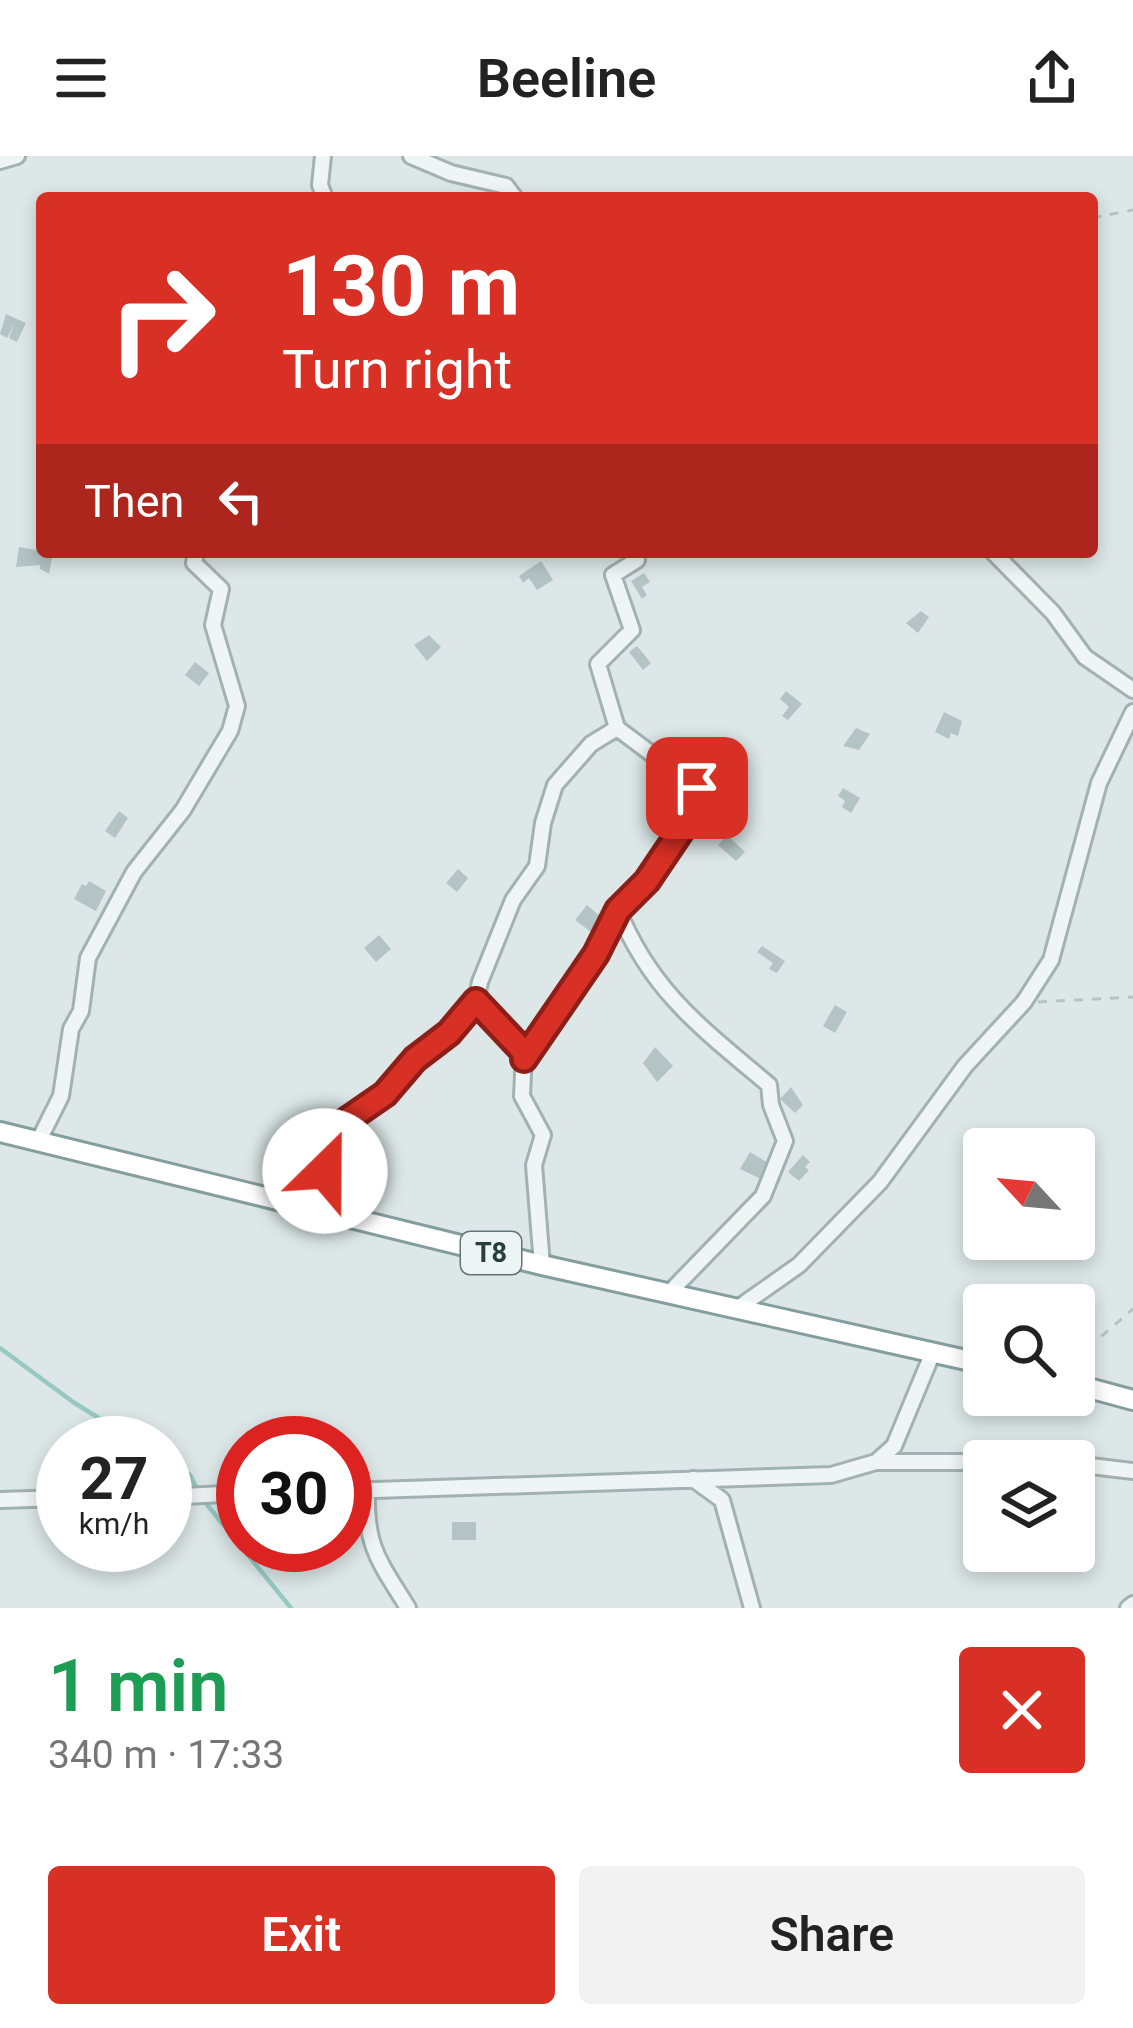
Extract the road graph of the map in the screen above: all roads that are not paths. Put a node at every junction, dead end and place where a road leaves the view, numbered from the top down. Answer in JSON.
{"nodes":[{"id":1,"x":17,"y":156,"type":"edge"},
{"id":2,"x":323,"y":156,"type":"edge"},
{"id":3,"x":411,"y":156,"type":"edge"},
{"id":4,"x":0,"y":160,"type":"edge"},
{"id":5,"x":323,"y":192,"type":"edge"},
{"id":6,"x":510,"y":192,"type":"edge"},
{"id":7,"x":195,"y":558,"type":"edge"},
{"id":8,"x":636,"y":558,"type":"edge"},
{"id":9,"x":999,"y":558,"type":"edge"},
{"id":10,"x":1133,"y":690,"type":"edge"},
{"id":11,"x":1133,"y":712,"type":"edge"},
{"id":12,"x":617,"y":728,"type":"junction"},
{"id":13,"x":618,"y":910,"type":"junction"},
{"id":14,"x":476,"y":1001,"type":"junction"},
{"id":15,"x":524,"y":1059,"type":"junction"},
{"id":16,"x":0,"y":1132,"type":"edge"},
{"id":17,"x":38,"y":1142,"type":"junction"},
{"id":18,"x":288,"y":1205,"type":"junction"},
{"id":19,"x":542,"y":1265,"type":"junction"},
{"id":20,"x":670,"y":1292,"type":"junction"},
{"id":21,"x":738,"y":1308,"type":"junction"},
{"id":22,"x":932,"y":1352,"type":"junction"},
{"id":23,"x":963,"y":1359,"type":"edge"},
{"id":24,"x":1095,"y":1390,"type":"edge"},
{"id":25,"x":1133,"y":1400,"type":"edge"},
{"id":26,"x":876,"y":1462,"type":"junction"},
{"id":27,"x":963,"y":1462,"type":"edge"},
{"id":28,"x":1095,"y":1466,"type":"edge"},
{"id":29,"x":1133,"y":1471,"type":"edge"},
{"id":30,"x":693,"y":1479,"type":"junction"},
{"id":31,"x":372,"y":1490,"type":"edge"},
{"id":32,"x":36,"y":1499,"type":"edge"},
{"id":33,"x":0,"y":1500,"type":"edge"},
{"id":34,"x":372,"y":1545,"type":"edge"},
{"id":35,"x":408,"y":1608,"type":"edge"},
{"id":36,"x":752,"y":1608,"type":"edge"}],
"edges":[{"from":1,"to":4,"type":"street"},
{"from":2,"to":5,"type":"street"},
{"from":3,"to":6,"type":"street"},
{"from":7,"to":17,"type":"street"},
{"from":8,"to":12,"type":"street"},
{"from":9,"to":10,"type":"street"},
{"from":11,"to":21,"type":"street"},
{"from":12,"to":13,"type":"street"},
{"from":12,"to":14,"type":"street"},
{"from":13,"to":15,"type":"street"},
{"from":13,"to":20,"type":"street"},
{"from":14,"to":15,"type":"street"},
{"from":14,"to":18,"type":"street"},
{"from":15,"to":19,"type":"street"},
{"from":16,"to":17,"type":"highway","number":"T8"},
{"from":17,"to":18,"type":"highway","number":"T8"},
{"from":18,"to":19,"type":"highway","number":"T8"},
{"from":19,"to":20,"type":"highway","number":"T8"},
{"from":20,"to":21,"type":"highway","number":"T8"},
{"from":21,"to":22,"type":"highway","number":"T8"},
{"from":22,"to":23,"type":"highway","number":"T8"},
{"from":22,"to":26,"type":"street"},
{"from":24,"to":25,"type":"highway"},
{"from":26,"to":27,"type":"street"},
{"from":26,"to":30,"type":"street"},
{"from":28,"to":29,"type":"street"},
{"from":30,"to":31,"type":"street"},
{"from":30,"to":36,"type":"street"},
{"from":32,"to":33,"type":"street"},
{"from":34,"to":35,"type":"street"}]}
